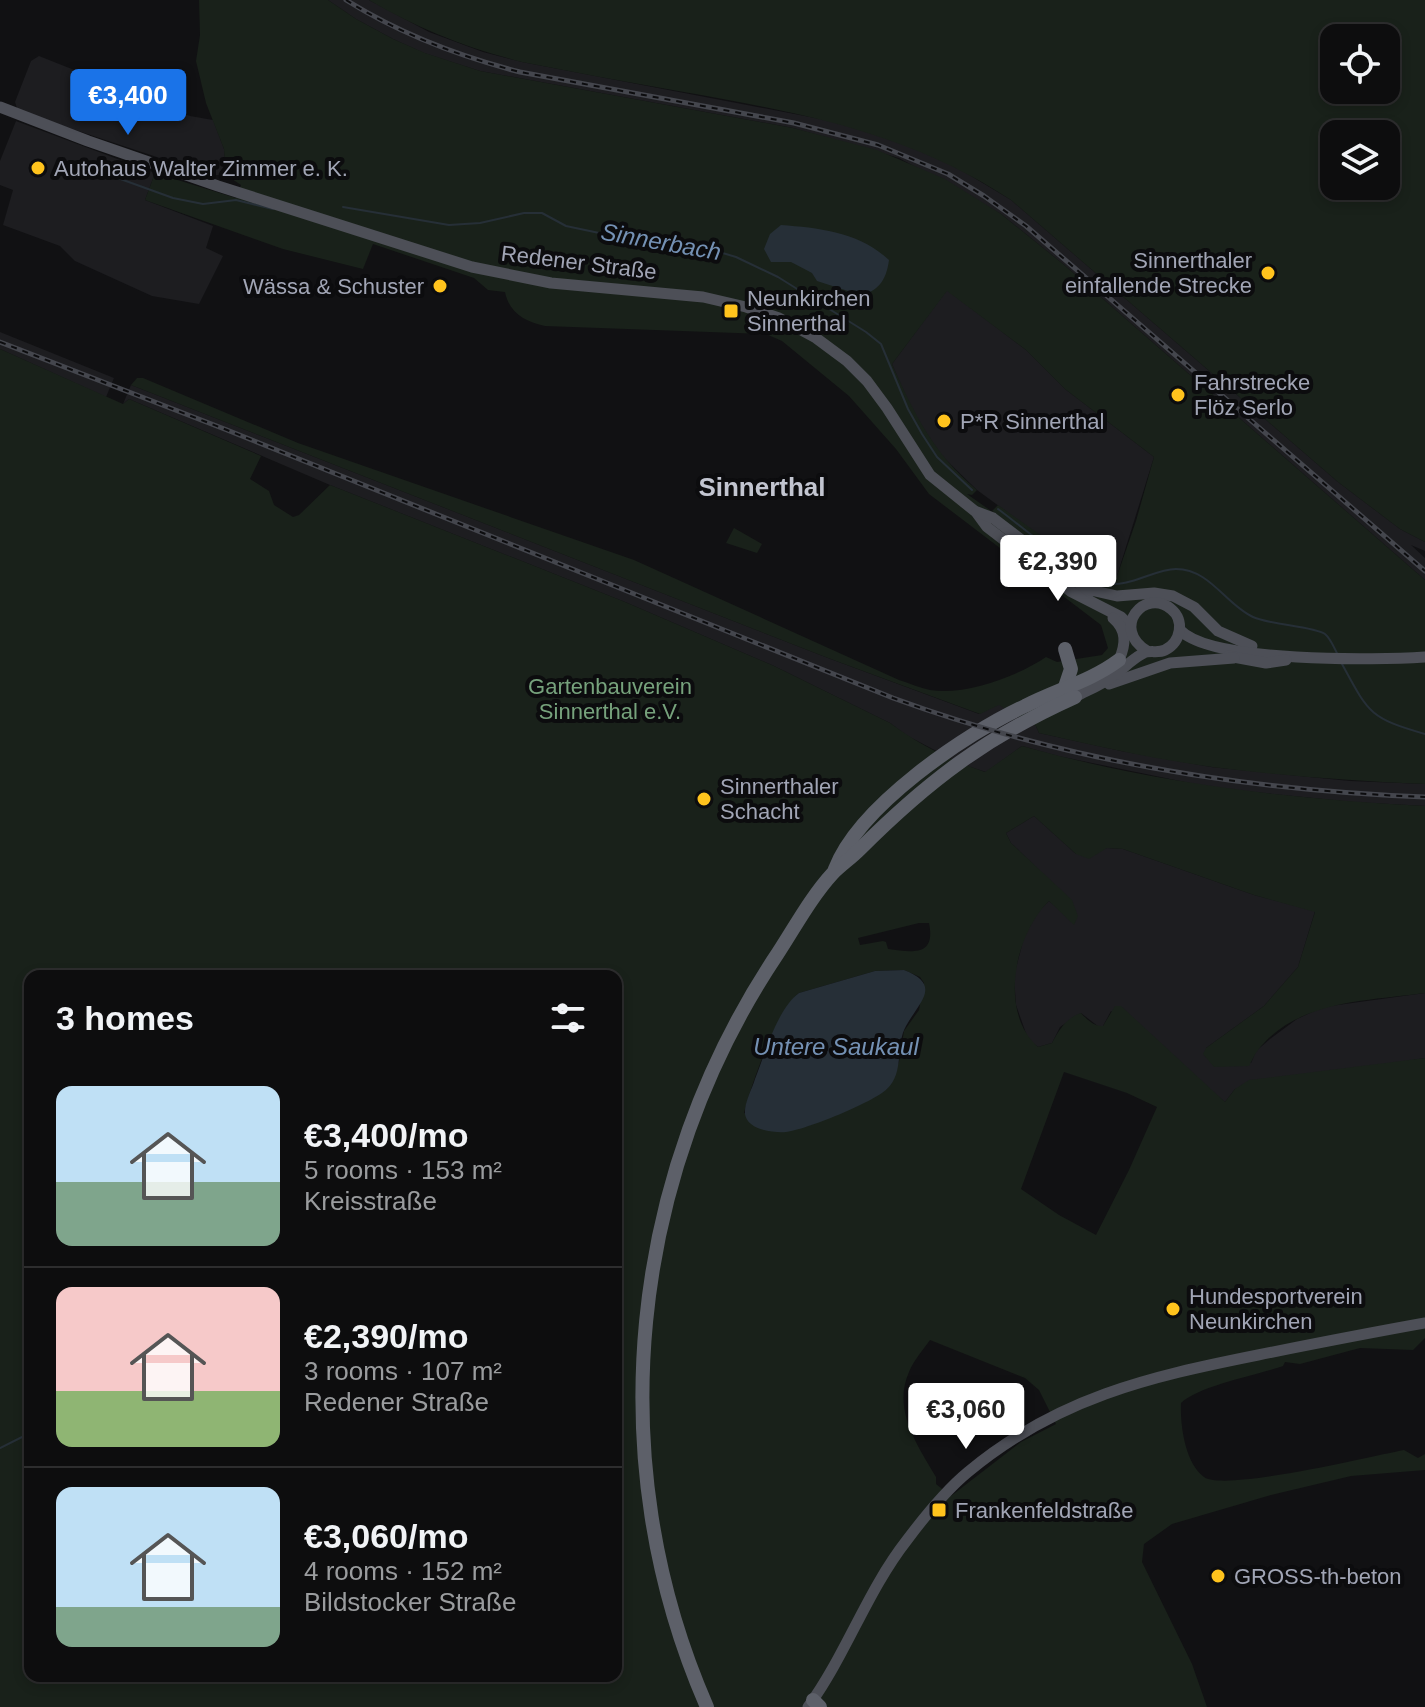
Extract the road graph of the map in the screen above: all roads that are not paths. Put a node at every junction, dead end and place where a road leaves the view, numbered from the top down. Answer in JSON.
{"nodes":[{"id":1,"x":0,"y":107,"type":"edge"},
{"id":2,"x":976,"y":512,"type":"junction"},
{"id":3,"x":1086,"y":589,"type":"junction"},
{"id":4,"x":1092,"y":604,"type":"junction"},
{"id":5,"x":1136,"y":612,"type":"junction"},
{"id":6,"x":1180,"y":630,"type":"junction"},
{"id":7,"x":1131,"y":631,"type":"junction"},
{"id":8,"x":1173,"y":644,"type":"junction"},
{"id":9,"x":1065,"y":649,"type":"dead end"},
{"id":10,"x":1147,"y":651,"type":"junction"},
{"id":11,"x":1276,"y":654,"type":"junction"},
{"id":12,"x":1425,"y":657,"type":"edge"},
{"id":13,"x":1234,"y":658,"type":"junction"},
{"id":14,"x":1294,"y":658,"type":"junction"},
{"id":15,"x":1119,"y":660,"type":"junction"},
{"id":16,"x":1071,"y":669,"type":"junction"},
{"id":17,"x":1087,"y":678,"type":"junction"},
{"id":18,"x":1070,"y":692,"type":"junction"},
{"id":19,"x":1425,"y":1323,"type":"edge"},
{"id":20,"x":812,"y":1705,"type":"edge"},
{"id":21,"x":707,"y":1707,"type":"edge"}],
"edges":[{"from":1,"to":2,"type":"main road","name":"Redener Straße"},
{"from":2,"to":3,"type":"main road","name":"Redener Straße"},
{"from":2,"to":4,"type":"main road","name":"Redener Straße"},
{"from":3,"to":5,"type":"main road","name":"Redener Straße"},
{"from":3,"to":11,"type":"main road"},
{"from":4,"to":7,"type":"main road","name":"Redener Straße"},
{"from":4,"to":15,"type":"main road"},
{"from":5,"to":6,"type":"main road"},
{"from":5,"to":7,"type":"main road"},
{"from":6,"to":8,"type":"main road"},
{"from":6,"to":11,"type":"main road"},
{"from":7,"to":10,"type":"main road"},
{"from":7,"to":15,"type":"main road"},
{"from":8,"to":10,"type":"main road"},
{"from":8,"to":13,"type":"main road"},
{"from":9,"to":16,"type":"highway"},
{"from":10,"to":18,"type":"main road"},
{"from":11,"to":14,"type":"main road"},
{"from":12,"to":14,"type":"main road"},
{"from":13,"to":14,"type":"main road"},
{"from":13,"to":18,"type":"main road"},
{"from":15,"to":17,"type":"highway"},
{"from":16,"to":17,"type":"highway"},
{"from":16,"to":18,"type":"highway"},
{"from":17,"to":18,"type":"highway"},
{"from":18,"to":21,"type":"highway"},
{"from":19,"to":20,"type":"main road"}]}
